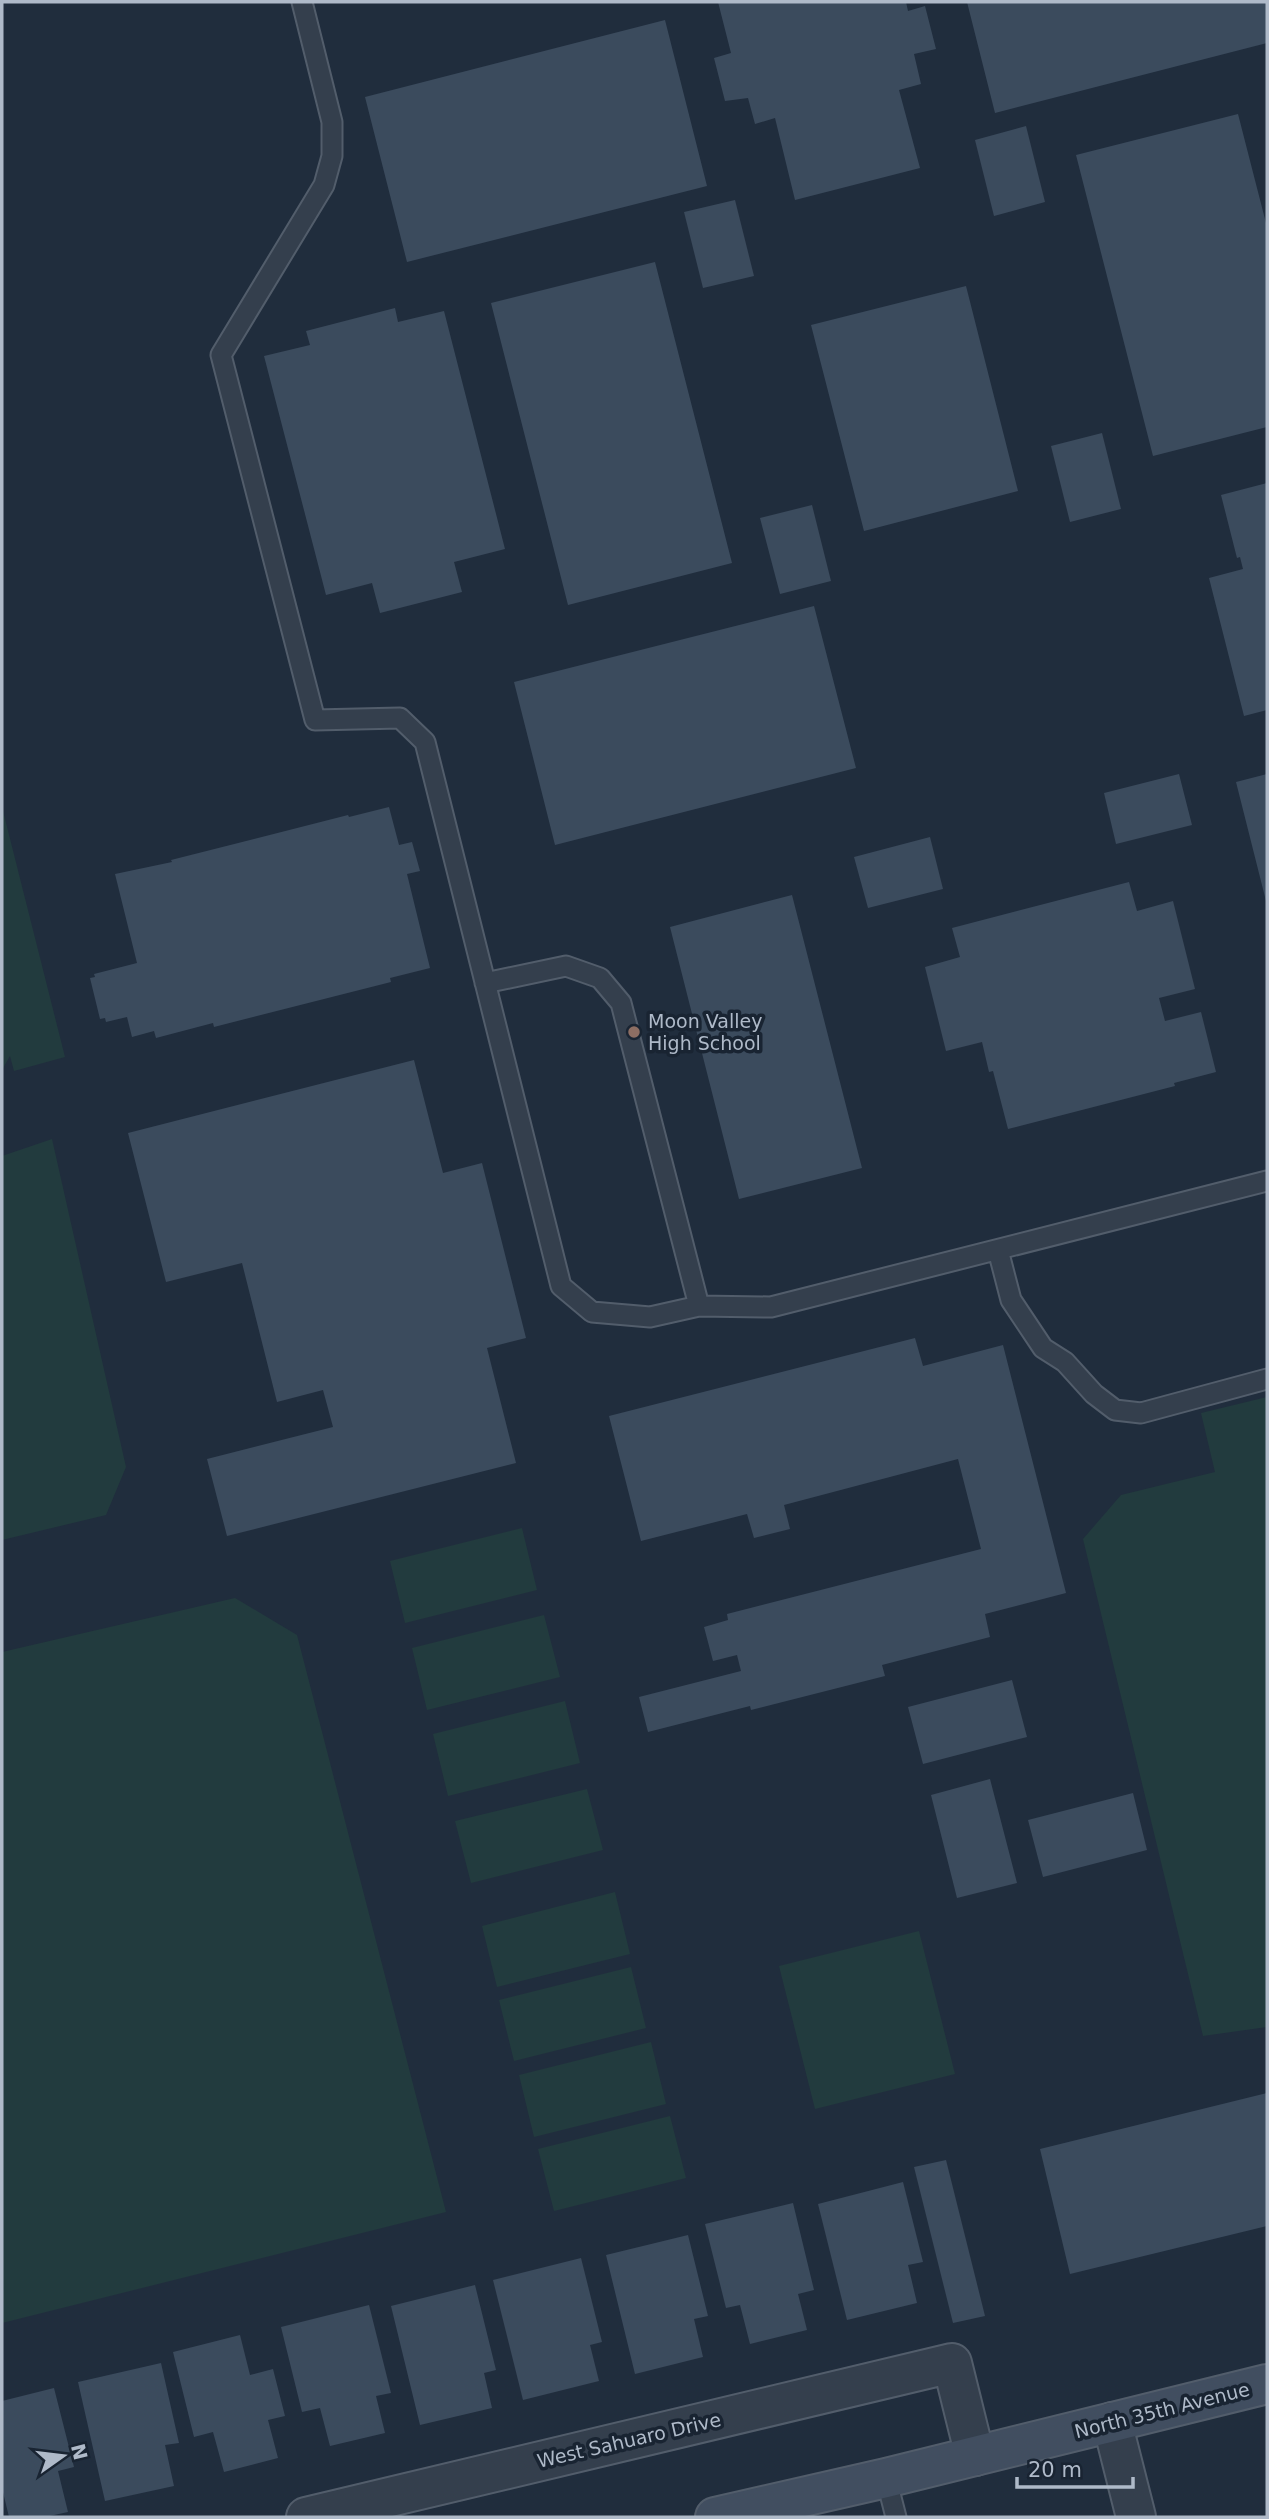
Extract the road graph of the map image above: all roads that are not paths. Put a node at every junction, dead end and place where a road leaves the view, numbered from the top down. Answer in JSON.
{"nodes":[{"id":1,"x":302,"y":2,"type":"edge"},
{"id":2,"x":485,"y":983,"type":"junction"},
{"id":3,"x":1267,"y":1181,"type":"edge"},
{"id":4,"x":998,"y":1250,"type":"junction"},
{"id":5,"x":699,"y":1306,"type":"junction"},
{"id":6,"x":1267,"y":1379,"type":"edge"},
{"id":7,"x":1267,"y":2384,"type":"edge"},
{"id":8,"x":1112,"y":2422,"type":"junction"},
{"id":9,"x":975,"y":2456,"type":"junction"},
{"id":10,"x":886,"y":2478,"type":"junction"},
{"id":11,"x":307,"y":2517,"type":"edge"},
{"id":12,"x":715,"y":2517,"type":"edge"},
{"id":13,"x":896,"y":2517,"type":"edge"},
{"id":14,"x":1136,"y":2517,"type":"edge"}],
"edges":[{"from":1,"to":2,"type":"lane"},
{"from":2,"to":5,"type":"lane"},
{"from":2,"to":5,"type":"lane"},
{"from":3,"to":4,"type":"lane"},
{"from":4,"to":5,"type":"lane"},
{"from":4,"to":6,"type":"lane"},
{"from":7,"to":8,"type":"main road","name":"North 35th Avenue"},
{"from":8,"to":9,"type":"main road","name":"North 35th Avenue"},
{"from":8,"to":14,"type":"street"},
{"from":9,"to":10,"type":"main road","name":"North 35th Avenue"},
{"from":9,"to":11,"type":"street","name":"West Sahuaro Drive"},
{"from":10,"to":12,"type":"main road","name":"North 35th Avenue"},
{"from":10,"to":13,"type":"lane"}]}
